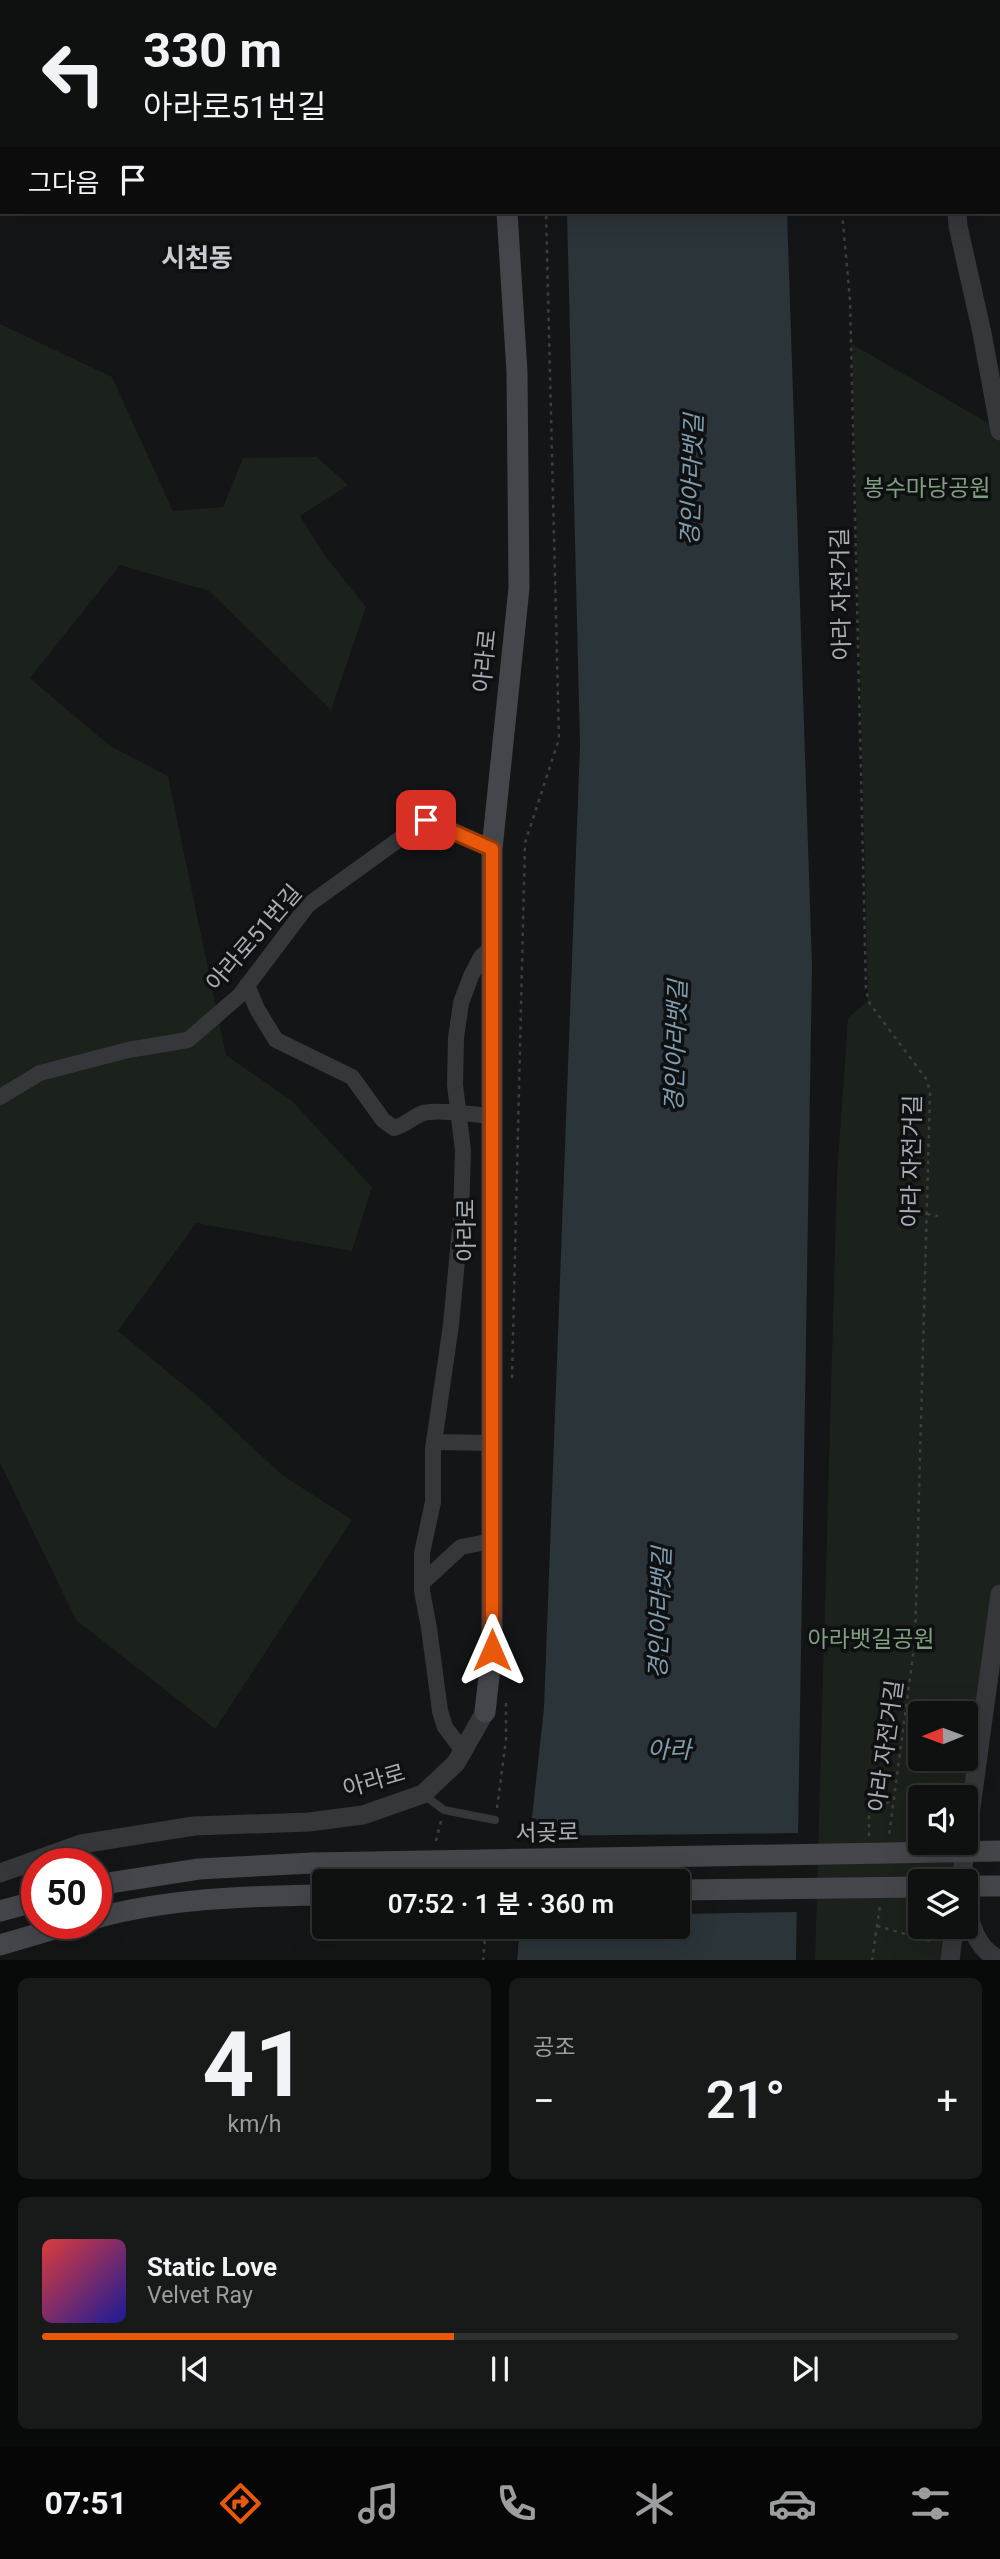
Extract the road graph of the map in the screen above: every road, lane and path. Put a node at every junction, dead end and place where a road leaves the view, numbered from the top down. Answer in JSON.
{"nodes":[{"id":1,"x":507,"y":214,"type":"edge"},
{"id":2,"x":546,"y":214,"type":"edge"},
{"id":3,"x":842,"y":214,"type":"edge"},
{"id":4,"x":957,"y":214,"type":"edge"},
{"id":5,"x":1000,"y":431,"type":"edge"},
{"id":6,"x":492,"y":849,"type":"junction"},
{"id":7,"x":492,"y":947,"type":"junction"},
{"id":8,"x":247,"y":985,"type":"junction"},
{"id":9,"x":0,"y":1097,"type":"edge"},
{"id":10,"x":458,"y":1114,"type":"junction"},
{"id":11,"x":492,"y":1116,"type":"junction"},
{"id":12,"x":927,"y":1213,"type":"junction"},
{"id":13,"x":938,"y":1216,"type":"dead end"},
{"id":14,"x":512,"y":1389,"type":"dead end"},
{"id":15,"x":434,"y":1442,"type":"junction"},
{"id":16,"x":492,"y":1443,"type":"junction"},
{"id":17,"x":492,"y":1541,"type":"junction"},
{"id":18,"x":422,"y":1583,"type":"junction"},
{"id":19,"x":1000,"y":1594,"type":"edge"},
{"id":20,"x":506,"y":1701,"type":"dead end"},
{"id":21,"x":485,"y":1712,"type":"joint"},
{"id":22,"x":463,"y":1751,"type":"junction"},
{"id":23,"x":423,"y":1794,"type":"junction"},
{"id":24,"x":895,"y":1798,"type":"junction"},
{"id":25,"x":495,"y":1820,"type":"joint"},
{"id":26,"x":869,"y":1837,"type":"dead end"},
{"id":27,"x":888,"y":1844,"type":"dead end"},
{"id":28,"x":1000,"y":1851,"type":"edge"},
{"id":29,"x":963,"y":1869,"type":"edge"},
{"id":30,"x":0,"y":1874,"type":"edge"},
{"id":31,"x":112,"y":1883,"type":"edge"},
{"id":32,"x":978,"y":1886,"type":"edge"},
{"id":33,"x":1000,"y":1886,"type":"edge"},
{"id":34,"x":908,"y":1887,"type":"edge"},
{"id":35,"x":690,"y":1890,"type":"edge"},
{"id":36,"x":312,"y":1895,"type":"edge"},
{"id":37,"x":880,"y":1903,"type":"dead end"},
{"id":38,"x":21,"y":1906,"type":"edge"},
{"id":39,"x":0,"y":1912,"type":"edge"},
{"id":40,"x":112,"y":1913,"type":"edge"},
{"id":41,"x":877,"y":1926,"type":"junction"},
{"id":42,"x":21,"y":1939,"type":"edge"},
{"id":43,"x":485,"y":1939,"type":"edge"},
{"id":44,"x":977,"y":1939,"type":"edge"},
{"id":45,"x":952,"y":1944,"type":"edge"},
{"id":46,"x":0,"y":1945,"type":"edge"},
{"id":47,"x":483,"y":1960,"type":"edge"},
{"id":48,"x":872,"y":1960,"type":"edge"},
{"id":49,"x":1000,"y":1960,"type":"edge"}],
"edges":[{"from":1,"to":6,"type":"main road","name":"아라로"},
{"from":2,"to":14,"type":"path"},
{"from":3,"to":12,"type":"path","name":"아라 자전거길"},
{"from":4,"to":5,"type":"street"},
{"from":6,"to":7,"type":"main road","name":"아라로"},
{"from":6,"to":8,"type":"street","name":"아라로51번길"},
{"from":7,"to":10,"type":"street"},
{"from":7,"to":11,"type":"main road","name":"아라로"},
{"from":8,"to":9,"type":"street","name":"아라로51번길"},
{"from":8,"to":10,"type":"street"},
{"from":10,"to":11,"type":"street"},
{"from":10,"to":15,"type":"street"},
{"from":11,"to":16,"type":"main road","name":"아라로"},
{"from":12,"to":13,"type":"path"},
{"from":12,"to":24,"type":"path","name":"아라 자전거길"},
{"from":15,"to":16,"type":"street"},
{"from":15,"to":18,"type":"street"},
{"from":16,"to":17,"type":"main road","name":"아라로"},
{"from":17,"to":18,"type":"street"},
{"from":17,"to":21,"type":"main road","name":"아라로"},
{"from":18,"to":22,"type":"street"},
{"from":19,"to":29,"type":"street"},
{"from":20,"to":25,"type":"path"},
{"from":21,"to":22,"type":"street","name":"아라로"},
{"from":22,"to":23,"type":"street","name":"아라로"},
{"from":23,"to":25,"type":"lane"},
{"from":23,"to":30,"type":"street","name":"아라로"},
{"from":24,"to":26,"type":"path"},
{"from":24,"to":27,"type":"path","name":"아라 자전거길"},
{"from":28,"to":31,"type":"main road","name":"서곶로","bridge":true},
{"from":32,"to":33,"type":"main road"},
{"from":34,"to":35,"type":"main road","bridge":true},
{"from":36,"to":40,"type":"main road"},
{"from":37,"to":41,"type":"path"},
{"from":38,"to":39,"type":"main road"},
{"from":41,"to":45,"type":"path"},
{"from":41,"to":48,"type":"path"},
{"from":42,"to":46,"type":"main road"},
{"from":43,"to":47,"type":"path"},
{"from":44,"to":49,"type":"street"}]}
